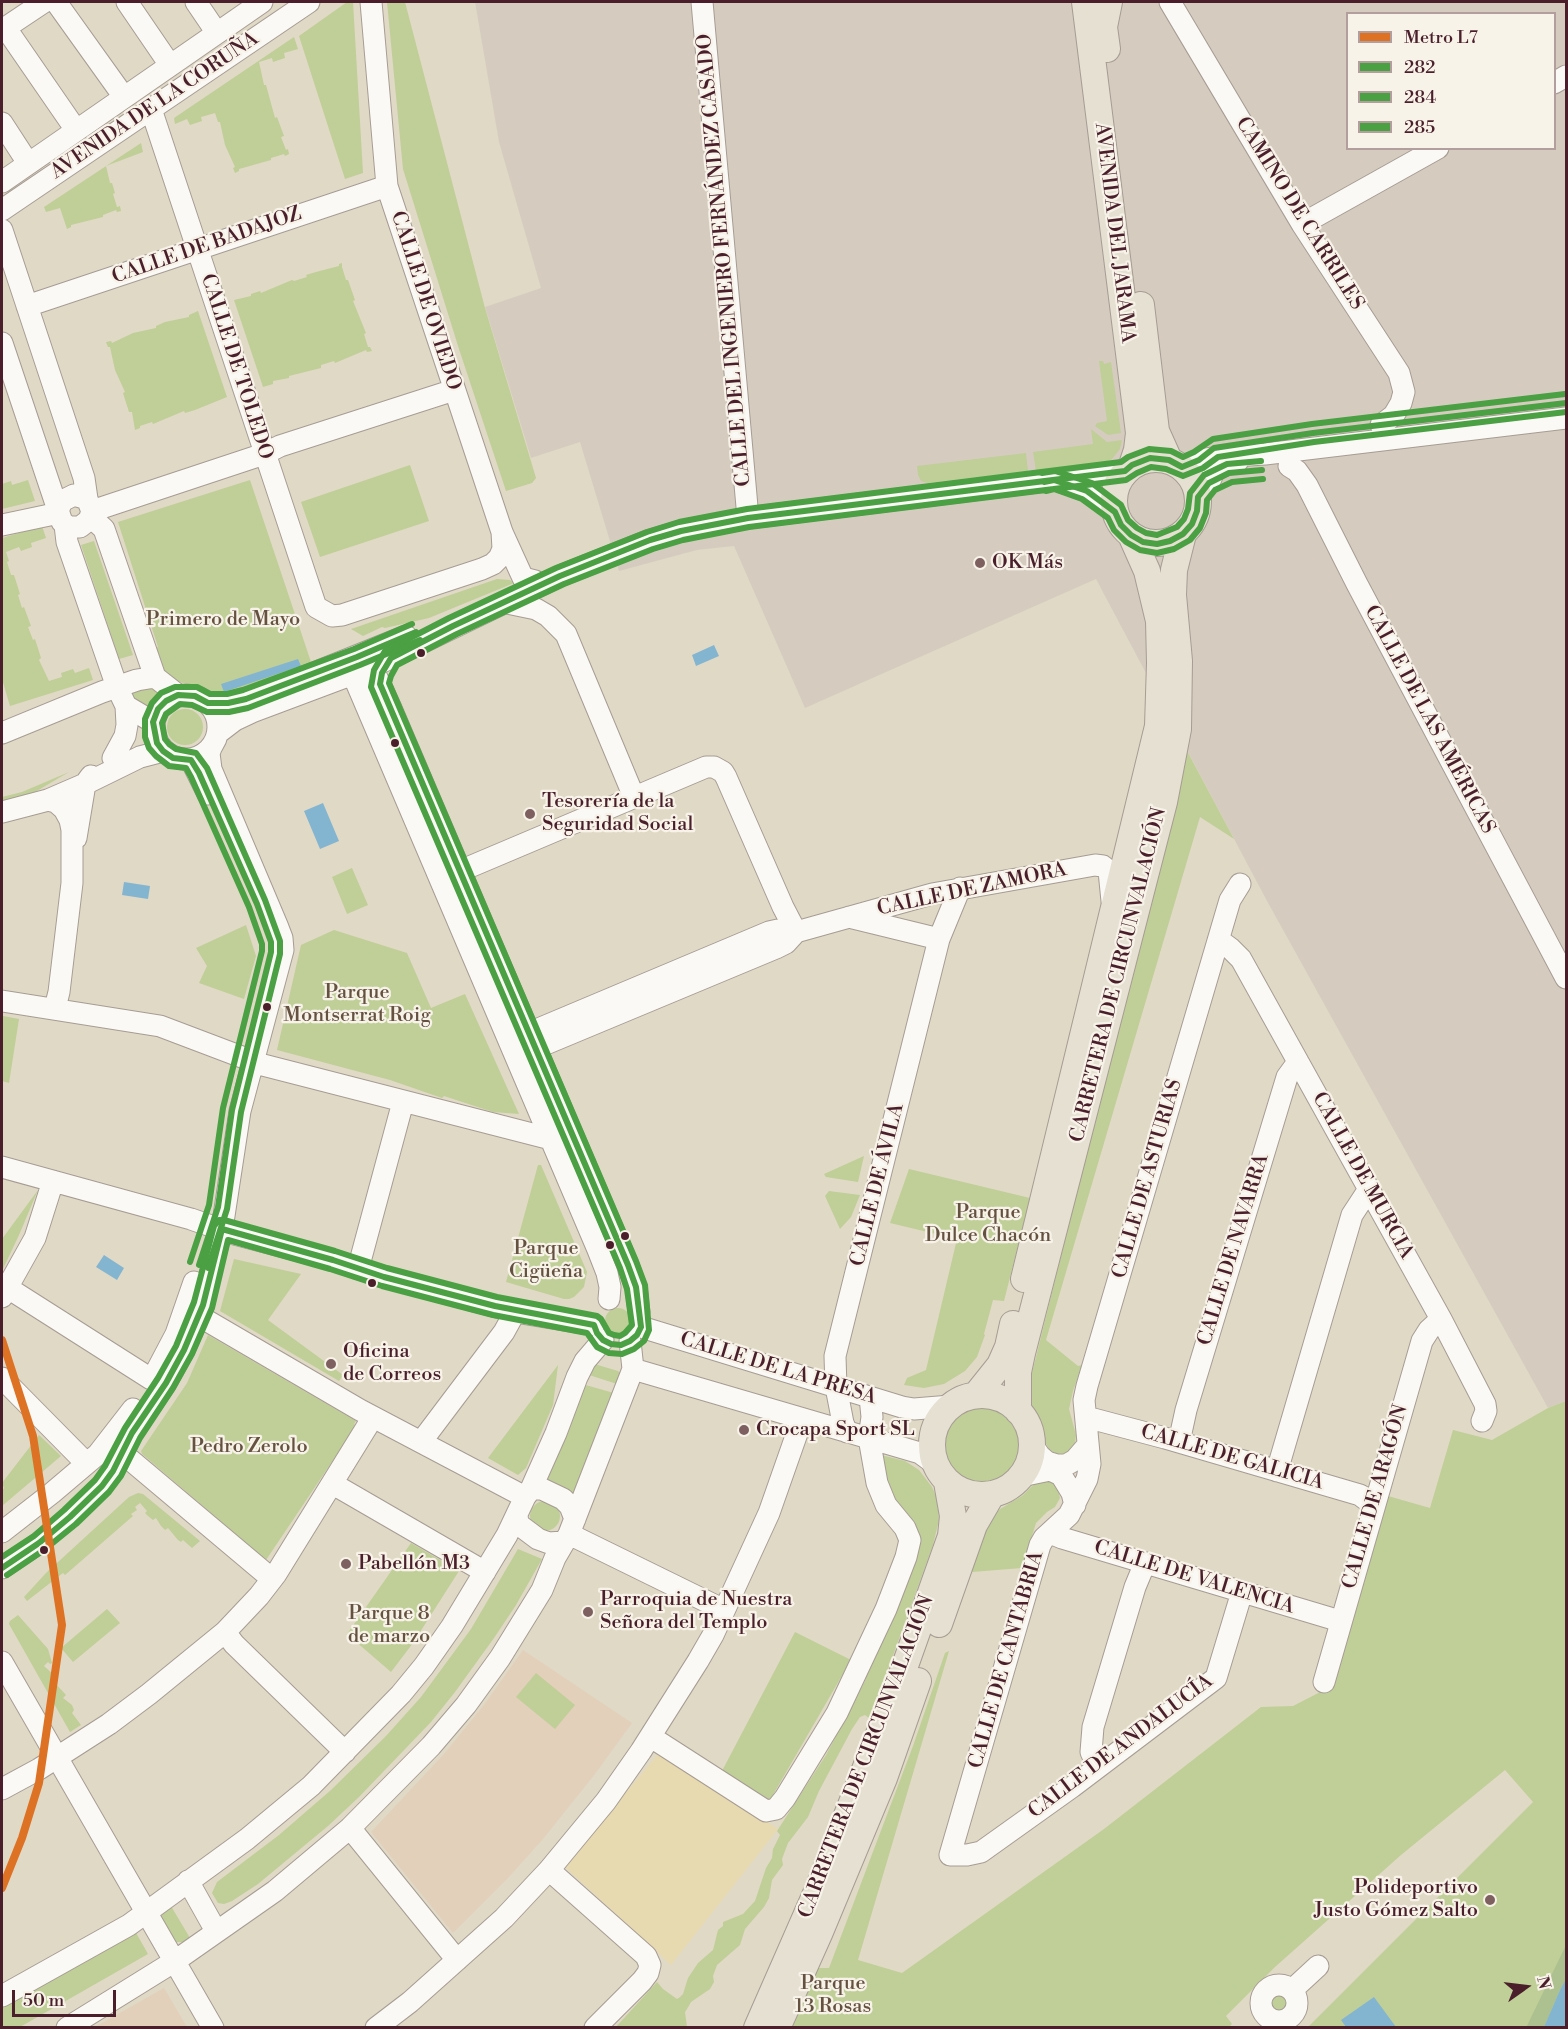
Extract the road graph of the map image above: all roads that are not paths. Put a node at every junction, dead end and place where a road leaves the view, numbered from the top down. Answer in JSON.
{"nodes":[{"id":1,"x":44,"y":2,"type":"edge"},
{"id":2,"x":56,"y":2,"type":"edge"},
{"id":3,"x":127,"y":2,"type":"edge"},
{"id":4,"x":196,"y":2,"type":"edge"},
{"id":5,"x":260,"y":2,"type":"edge"},
{"id":6,"x":309,"y":2,"type":"edge"},
{"id":7,"x":371,"y":2,"type":"edge"},
{"id":8,"x":702,"y":2,"type":"edge"},
{"id":9,"x":1084,"y":2,"type":"edge"},
{"id":10,"x":1109,"y":2,"type":"edge"},
{"id":11,"x":1170,"y":2,"type":"edge"},
{"id":12,"x":3,"y":29,"type":"edge"},
{"id":13,"x":217,"y":33,"type":"junction"},
{"id":14,"x":170,"y":65,"type":"junction"},
{"id":15,"x":124,"y":97,"type":"junction"},
{"id":16,"x":152,"y":109,"type":"junction"},
{"id":17,"x":2,"y":123,"type":"edge"},
{"id":18,"x":76,"y":130,"type":"junction"},
{"id":19,"x":1434,"y":150,"type":"edge"},
{"id":20,"x":28,"y":163,"type":"junction"},
{"id":21,"x":2,"y":182,"type":"edge"},
{"id":22,"x":387,"y":186,"type":"junction"},
{"id":23,"x":2,"y":210,"type":"edge"},
{"id":24,"x":1302,"y":224,"type":"junction"},
{"id":25,"x":2,"y":231,"type":"edge"},
{"id":26,"x":198,"y":249,"type":"junction"},
{"id":27,"x":27,"y":306,"type":"junction"},
{"id":28,"x":2,"y":343,"type":"edge"},
{"id":29,"x":454,"y":390,"type":"junction"},
{"id":30,"x":1566,"y":418,"type":"edge"},
{"id":31,"x":1381,"y":425,"type":"dead end"},
{"id":32,"x":264,"y":454,"type":"junction"},
{"id":33,"x":1264,"y":454,"type":"junction"},
{"id":34,"x":1175,"y":464,"type":"junction"},
{"id":35,"x":1289,"y":466,"type":"dead end"},
{"id":36,"x":1128,"y":468,"type":"junction"},
{"id":37,"x":1054,"y":480,"type":"junction"},
{"id":38,"x":1198,"y":497,"type":"junction"},
{"id":39,"x":90,"y":509,"type":"junction"},
{"id":40,"x":1114,"y":512,"type":"junction"},
{"id":41,"x":61,"y":516,"type":"junction"},
{"id":42,"x":748,"y":518,"type":"junction"},
{"id":43,"x":2,"y":525,"type":"edge"},
{"id":44,"x":502,"y":532,"type":"junction"},
{"id":45,"x":1183,"y":534,"type":"junction"},
{"id":46,"x":1131,"y":536,"type":"junction"},
{"id":47,"x":482,"y":569,"type":"junction"},
{"id":48,"x":560,"y":576,"type":"junction"},
{"id":49,"x":529,"y":579,"type":"junction"},
{"id":50,"x":507,"y":603,"type":"junction"},
{"id":51,"x":371,"y":668,"type":"junction"},
{"id":52,"x":154,"y":677,"type":"junction"},
{"id":53,"x":117,"y":687,"type":"junction"},
{"id":54,"x":316,"y":688,"type":"junction"},
{"id":55,"x":178,"y":695,"type":"junction"},
{"id":56,"x":363,"y":698,"type":"junction"},
{"id":57,"x":208,"y":703,"type":"junction"},
{"id":58,"x":126,"y":706,"type":"junction"},
{"id":59,"x":2,"y":734,"type":"edge"},
{"id":60,"x":157,"y":736,"type":"junction"},
{"id":61,"x":214,"y":741,"type":"junction"},
{"id":62,"x":191,"y":759,"type":"junction"},
{"id":63,"x":108,"y":760,"type":"junction"},
{"id":64,"x":85,"y":784,"type":"junction"},
{"id":65,"x":634,"y":797,"type":"junction"},
{"id":66,"x":48,"y":800,"type":"junction"},
{"id":67,"x":2,"y":806,"type":"edge"},
{"id":68,"x":2,"y":812,"type":"edge"},
{"id":69,"x":73,"y":857,"type":"junction"},
{"id":70,"x":460,"y":871,"type":"junction"},
{"id":71,"x":1240,"y":884,"type":"dead end"},
{"id":72,"x":960,"y":888,"type":"junction"},
{"id":73,"x":932,"y":894,"type":"junction"},
{"id":74,"x":1113,"y":910,"type":"junction"},
{"id":75,"x":848,"y":916,"type":"junction"},
{"id":76,"x":796,"y":932,"type":"junction"},
{"id":77,"x":939,"y":939,"type":"junction"},
{"id":78,"x":1219,"y":940,"type":"junction"},
{"id":79,"x":1566,"y":978,"type":"edge"},
{"id":80,"x":2,"y":1001,"type":"edge"},
{"id":81,"x":55,"y":1008,"type":"junction"},
{"id":82,"x":523,"y":1045,"type":"junction"},
{"id":83,"x":249,"y":1060,"type":"junction"},
{"id":84,"x":1298,"y":1062,"type":"junction"},
{"id":85,"x":403,"y":1102,"type":"junction"},
{"id":86,"x":551,"y":1139,"type":"junction"},
{"id":87,"x":577,"y":1147,"type":"junction"},
{"id":88,"x":2,"y":1167,"type":"edge"},
{"id":89,"x":53,"y":1181,"type":"junction"},
{"id":90,"x":1369,"y":1189,"type":"junction"},
{"id":91,"x":216,"y":1227,"type":"junction"},
{"id":92,"x":358,"y":1269,"type":"junction"},
{"id":93,"x":5,"y":1293,"type":"edge"},
{"id":94,"x":609,"y":1299,"type":"junction"},
{"id":95,"x":515,"y":1312,"type":"junction"},
{"id":96,"x":199,"y":1316,"type":"junction"},
{"id":97,"x":1441,"y":1319,"type":"junction"},
{"id":98,"x":637,"y":1327,"type":"junction"},
{"id":99,"x":598,"y":1333,"type":"junction"},
{"id":100,"x":633,"y":1369,"type":"junction"},
{"id":101,"x":2,"y":1378,"type":"edge"},
{"id":102,"x":151,"y":1379,"type":"junction"},
{"id":103,"x":836,"y":1387,"type":"junction"},
{"id":104,"x":976,"y":1395,"type":"junction"},
{"id":105,"x":870,"y":1397,"type":"junction"},
{"id":106,"x":951,"y":1406,"type":"junction"},
{"id":107,"x":1018,"y":1411,"type":"junction"},
{"id":108,"x":374,"y":1417,"type":"junction"},
{"id":109,"x":1086,"y":1417,"type":"junction"},
{"id":110,"x":802,"y":1419,"type":"junction"},
{"id":111,"x":1482,"y":1421,"type":"dead end"},
{"id":112,"x":847,"y":1432,"type":"junction"},
{"id":113,"x":869,"y":1438,"type":"junction"},
{"id":114,"x":421,"y":1442,"type":"junction"},
{"id":115,"x":1179,"y":1442,"type":"junction"},
{"id":116,"x":1032,"y":1443,"type":"junction"},
{"id":117,"x":1088,"y":1445,"type":"junction"},
{"id":118,"x":122,"y":1452,"type":"junction"},
{"id":119,"x":86,"y":1463,"type":"junction"},
{"id":120,"x":1277,"y":1471,"type":"junction"},
{"id":121,"x":941,"y":1473,"type":"junction"},
{"id":122,"x":1021,"y":1476,"type":"junction"},
{"id":123,"x":1087,"y":1479,"type":"joint"},
{"id":124,"x":333,"y":1484,"type":"junction"},
{"id":125,"x":992,"y":1494,"type":"junction"},
{"id":126,"x":524,"y":1500,"type":"junction"},
{"id":127,"x":1075,"y":1505,"type":"junction"},
{"id":128,"x":1372,"y":1508,"type":"junction"},
{"id":129,"x":2,"y":1532,"type":"edge"},
{"id":130,"x":569,"y":1532,"type":"junction"},
{"id":131,"x":1050,"y":1533,"type":"junction"},
{"id":132,"x":1145,"y":1563,"type":"junction"},
{"id":133,"x":2,"y":1568,"type":"edge"},
{"id":134,"x":485,"y":1572,"type":"junction"},
{"id":135,"x":272,"y":1580,"type":"junction"},
{"id":136,"x":1242,"y":1592,"type":"junction"},
{"id":137,"x":724,"y":1610,"type":"junction"},
{"id":138,"x":1340,"y":1621,"type":"junction"},
{"id":139,"x":225,"y":1632,"type":"junction"},
{"id":140,"x":2,"y":1662,"type":"edge"},
{"id":141,"x":1324,"y":1682,"type":"dead end"},
{"id":142,"x":651,"y":1737,"type":"junction"},
{"id":143,"x":345,"y":1752,"type":"junction"},
{"id":144,"x":57,"y":1758,"type":"junction"},
{"id":145,"x":1098,"y":1767,"type":"junction"},
{"id":146,"x":2,"y":1789,"type":"edge"},
{"id":147,"x":350,"y":1828,"type":"junction"},
{"id":148,"x":950,"y":1855,"type":"joint"},
{"id":149,"x":549,"y":1870,"type":"junction"},
{"id":150,"x":188,"y":1881,"type":"junction"},
{"id":151,"x":145,"y":1911,"type":"junction"},
{"id":152,"x":216,"y":1931,"type":"junction"},
{"id":153,"x":458,"y":1960,"type":"junction"},
{"id":154,"x":175,"y":1961,"type":"junction"},
{"id":155,"x":1318,"y":1966,"type":"dead end"},
{"id":156,"x":2,"y":1996,"type":"edge"},
{"id":157,"x":1262,"y":2022,"type":"edge"},
{"id":158,"x":67,"y":2028,"type":"edge"},
{"id":159,"x":213,"y":2028,"type":"edge"},
{"id":160,"x":376,"y":2028,"type":"edge"},
{"id":161,"x":595,"y":2028,"type":"edge"},
{"id":162,"x":757,"y":2028,"type":"edge"},
{"id":163,"x":777,"y":2028,"type":"edge"}],
"edges":[{"from":1,"to":12,"type":"street"},
{"from":2,"to":15,"type":"street"},
{"from":3,"to":14,"type":"street"},
{"from":4,"to":13,"type":"street"},
{"from":5,"to":13,"type":"street","name":"AVENIDA DE LA CORUÑA"},
{"from":6,"to":16,"type":"street","name":"AVENIDA DE LA CORUÑA"},
{"from":7,"to":22,"type":"street","name":"CALLE DE OVIEDO"},
{"from":8,"to":42,"type":"street","name":"CALLE DEL INGENIERO FERNÁNDEZ CASADO"},
{"from":9,"to":36,"type":"main road","name":"AVENIDA DEL JARAMA"},
{"from":10,"to":34,"type":"main road","name":"AVENIDA DEL JARAMA"},
{"from":11,"to":24,"type":"street","name":"CAMINO DE CARRILES"},
{"from":12,"to":18,"type":"street"},
{"from":13,"to":14,"type":"street","name":"AVENIDA DE LA CORUÑA"},
{"from":14,"to":15,"type":"street","name":"AVENIDA DE LA CORUÑA"},
{"from":15,"to":18,"type":"street","name":"AVENIDA DE LA CORUÑA"},
{"from":16,"to":23,"type":"street","name":"AVENIDA DE LA CORUÑA"},
{"from":16,"to":26,"type":"street","name":"CALLE DE TOLEDO"},
{"from":17,"to":20,"type":"street"},
{"from":18,"to":20,"type":"street","name":"AVENIDA DE LA CORUÑA"},
{"from":19,"to":24,"type":"street"},
{"from":20,"to":21,"type":"street","name":"AVENIDA DE LA CORUÑA"},
{"from":22,"to":26,"type":"street","name":"CALLE DE BADAJOZ"},
{"from":22,"to":29,"type":"street","name":"CALLE DE OVIEDO"},
{"from":24,"to":31,"type":"street","name":"CAMINO DE CARRILES"},
{"from":25,"to":27,"type":"street"},
{"from":26,"to":27,"type":"street","name":"CALLE DE BADAJOZ"},
{"from":26,"to":32,"type":"street","name":"CALLE DE TOLEDO"},
{"from":27,"to":39,"type":"street"},
{"from":28,"to":41,"type":"street"},
{"from":29,"to":32,"type":"street"},
{"from":29,"to":44,"type":"street","name":"CALLE DE OVIEDO"},
{"from":30,"to":33,"type":"street"},
{"from":32,"to":39,"type":"street"},
{"from":32,"to":47,"type":"street","name":"CALLE DE TOLEDO"},
{"from":33,"to":34,"type":"street"},
{"from":33,"to":38,"type":"street"},
{"from":34,"to":36,"type":"main road"},
{"from":34,"to":38,"type":"main road"},
{"from":35,"to":79,"type":"street","name":"CALLE DE LAS AMÉRICAS"},
{"from":36,"to":37,"type":"street"},
{"from":36,"to":40,"type":"main road"},
{"from":37,"to":40,"type":"street"},
{"from":37,"to":42,"type":"street"},
{"from":38,"to":45,"type":"main road"},
{"from":39,"to":41,"type":"street"},
{"from":39,"to":41,"type":"street"},
{"from":39,"to":52,"type":"street"},
{"from":40,"to":46,"type":"main road"},
{"from":41,"to":43,"type":"street"},
{"from":41,"to":53,"type":"street"},
{"from":42,"to":48,"type":"street"},
{"from":44,"to":47,"type":"street"},
{"from":44,"to":49,"type":"street","name":"CALLE DE OVIEDO"},
{"from":45,"to":46,"type":"main road"},
{"from":45,"to":107,"type":"main road","name":"CARRETERA DE CIRCUNVALACIÓN"},
{"from":46,"to":74,"type":"main road","name":"CARRETERA DE CIRCUNVALACIÓN"},
{"from":47,"to":49,"type":"street"},
{"from":48,"to":49,"type":"street"},
{"from":48,"to":50,"type":"street"},
{"from":49,"to":51,"type":"street"},
{"from":50,"to":51,"type":"street"},
{"from":50,"to":65,"type":"street"},
{"from":51,"to":54,"type":"street"},
{"from":51,"to":56,"type":"street"},
{"from":51,"to":57,"type":"street"},
{"from":51,"to":70,"type":"street"},
{"from":52,"to":53,"type":"street"},
{"from":52,"to":55,"type":"street"},
{"from":53,"to":58,"type":"street"},
{"from":53,"to":59,"type":"street"},
{"from":54,"to":56,"type":"street"},
{"from":54,"to":61,"type":"street"},
{"from":55,"to":57,"type":"street"},
{"from":55,"to":60,"type":"street"},
{"from":56,"to":82,"type":"street"},
{"from":57,"to":61,"type":"street"},
{"from":58,"to":60,"type":"street"},
{"from":58,"to":63,"type":"street"},
{"from":60,"to":62,"type":"street"},
{"from":60,"to":63,"type":"street"},
{"from":60,"to":64,"type":"street"},
{"from":61,"to":62,"type":"street"},
{"from":61,"to":83,"type":"street"},
{"from":62,"to":83,"type":"street"},
{"from":63,"to":64,"type":"street"},
{"from":63,"to":67,"type":"street"},
{"from":64,"to":66,"type":"street"},
{"from":64,"to":69,"type":"street"},
{"from":65,"to":70,"type":"street"},
{"from":65,"to":76,"type":"street"},
{"from":66,"to":68,"type":"street"},
{"from":66,"to":69,"type":"street"},
{"from":69,"to":81,"type":"street"},
{"from":70,"to":82,"type":"street"},
{"from":71,"to":78,"type":"street","name":"CALLE DE ASTURIAS"},
{"from":72,"to":73,"type":"street","name":"CALLE DE ZAMORA"},
{"from":72,"to":74,"type":"street","name":"CALLE DE ZAMORA"},
{"from":72,"to":77,"type":"street","name":"CALLE DE ÁVILA"},
{"from":73,"to":75,"type":"street","name":"CALLE DE ZAMORA"},
{"from":73,"to":77,"type":"street","name":"CALLE DE ÁVILA"},
{"from":74,"to":104,"type":"main road","name":"CARRETERA DE CIRCUNVALACIÓN"},
{"from":75,"to":76,"type":"street","name":"CALLE DE ZAMORA"},
{"from":75,"to":77,"type":"street"},
{"from":76,"to":82,"type":"street","name":"CALLE DE ZAMORA"},
{"from":77,"to":103,"type":"street","name":"CALLE DE ÁVILA"},
{"from":78,"to":84,"type":"street","name":"CALLE DE MURCIA"},
{"from":78,"to":109,"type":"street","name":"CALLE DE ASTURIAS"},
{"from":80,"to":81,"type":"street"},
{"from":81,"to":83,"type":"street"},
{"from":82,"to":86,"type":"street"},
{"from":82,"to":87,"type":"street"},
{"from":83,"to":85,"type":"street"},
{"from":83,"to":91,"type":"street"},
{"from":84,"to":90,"type":"street","name":"CALLE DE MURCIA"},
{"from":84,"to":115,"type":"street","name":"CALLE DE NAVARRA"},
{"from":85,"to":86,"type":"street"},
{"from":85,"to":92,"type":"street"},
{"from":86,"to":87,"type":"street"},
{"from":86,"to":94,"type":"street"},
{"from":87,"to":98,"type":"street"},
{"from":88,"to":89,"type":"street"},
{"from":89,"to":91,"type":"street"},
{"from":89,"to":93,"type":"street"},
{"from":90,"to":97,"type":"street","name":"CALLE DE MURCIA"},
{"from":90,"to":120,"type":"street"},
{"from":91,"to":92,"type":"street"},
{"from":91,"to":96,"type":"street"},
{"from":91,"to":102,"type":"street"},
{"from":92,"to":95,"type":"street"},
{"from":93,"to":102,"type":"street"},
{"from":94,"to":98,"type":"street"},
{"from":94,"to":99,"type":"street"},
{"from":95,"to":99,"type":"street"},
{"from":95,"to":114,"type":"street"},
{"from":96,"to":108,"type":"street"},
{"from":96,"to":118,"type":"street"},
{"from":97,"to":111,"type":"street","name":"CALLE DE MURCIA"},
{"from":97,"to":128,"type":"street","name":"CALLE DE ARAGÓN"},
{"from":98,"to":99,"type":"street"},
{"from":98,"to":100,"type":"street"},
{"from":98,"to":103,"type":"street","name":"CALLE DE LA PRESA"},
{"from":99,"to":126,"type":"street"},
{"from":100,"to":110,"type":"street","name":"CALLE DE LA PRESA"},
{"from":100,"to":130,"type":"street"},
{"from":101,"to":119,"type":"street"},
{"from":102,"to":119,"type":"street"},
{"from":103,"to":105,"type":"street","name":"CALLE DE LA PRESA"},
{"from":103,"to":112,"type":"street","name":"CALLE DE ÁVILA"},
{"from":104,"to":106,"type":"main road"},
{"from":104,"to":107,"type":"main road"},
{"from":105,"to":106,"type":"street","name":"CALLE DE LA PRESA"},
{"from":105,"to":113,"type":"street"},
{"from":106,"to":121,"type":"main road"},
{"from":107,"to":116,"type":"main road"},
{"from":108,"to":114,"type":"street"},
{"from":108,"to":124,"type":"street"},
{"from":109,"to":115,"type":"street","name":"CALLE DE GALICIA"},
{"from":109,"to":117,"type":"street","name":"CALLE DE ASTURIAS"},
{"from":110,"to":112,"type":"street","name":"CALLE DE LA PRESA"},
{"from":110,"to":137,"type":"street"},
{"from":112,"to":113,"type":"street","name":"CALLE DE LA PRESA"},
{"from":113,"to":121,"type":"street","name":"CALLE DE LA PRESA"},
{"from":113,"to":142,"type":"street"},
{"from":114,"to":126,"type":"street"},
{"from":115,"to":120,"type":"street","name":"CALLE DE GALICIA"},
{"from":116,"to":117,"type":"street"},
{"from":116,"to":122,"type":"main road"},
{"from":117,"to":123,"type":"street","name":"CALLE DE ASTURIAS"},
{"from":118,"to":133,"type":"street"},
{"from":118,"to":135,"type":"street"},
{"from":119,"to":129,"type":"street"},
{"from":120,"to":128,"type":"street","name":"CALLE DE GALICIA"},
{"from":121,"to":125,"type":"main road"},
{"from":121,"to":162,"type":"main road","name":"CARRETERA DE CIRCUNVALACIÓN"},
{"from":122,"to":125,"type":"main road"},
{"from":122,"to":127,"type":"street"},
{"from":123,"to":127,"type":"street","name":"CALLE DE CANTABRIA"},
{"from":124,"to":134,"type":"street"},
{"from":124,"to":135,"type":"street"},
{"from":125,"to":163,"type":"main road","name":"CARRETERA DE CIRCUNVALACIÓN"},
{"from":126,"to":130,"type":"street"},
{"from":126,"to":130,"type":"street"},
{"from":126,"to":134,"type":"street"},
{"from":127,"to":131,"type":"street","name":"CALLE DE CANTABRIA"},
{"from":128,"to":138,"type":"street","name":"CALLE DE ARAGÓN"},
{"from":130,"to":137,"type":"street"},
{"from":130,"to":147,"type":"street"},
{"from":131,"to":132,"type":"street","name":"CALLE DE VALENCIA"},
{"from":131,"to":148,"type":"street","name":"CALLE DE CANTABRIA"},
{"from":132,"to":136,"type":"street","name":"CALLE DE VALENCIA"},
{"from":132,"to":145,"type":"street"},
{"from":134,"to":143,"type":"street"},
{"from":135,"to":139,"type":"street"},
{"from":136,"to":138,"type":"street","name":"CALLE DE VALENCIA"},
{"from":136,"to":145,"type":"street","name":"CALLE DE ANDALUCÍA"},
{"from":137,"to":142,"type":"street"},
{"from":138,"to":141,"type":"street","name":"CALLE DE ARAGÓN"},
{"from":139,"to":143,"type":"street"},
{"from":139,"to":144,"type":"street"},
{"from":140,"to":144,"type":"street"},
{"from":142,"to":149,"type":"street"},
{"from":143,"to":150,"type":"street"},
{"from":144,"to":146,"type":"street"},
{"from":144,"to":151,"type":"street"},
{"from":145,"to":148,"type":"street","name":"CALLE DE ANDALUCÍA"},
{"from":147,"to":152,"type":"street"},
{"from":147,"to":153,"type":"street"},
{"from":149,"to":153,"type":"street"},
{"from":149,"to":161,"type":"street"},
{"from":150,"to":151,"type":"street"},
{"from":150,"to":152,"type":"street"},
{"from":151,"to":154,"type":"street"},
{"from":151,"to":156,"type":"street"},
{"from":152,"to":154,"type":"street"},
{"from":153,"to":160,"type":"street"},
{"from":154,"to":158,"type":"street"},
{"from":154,"to":159,"type":"street"},
{"from":155,"to":157,"type":"street"}]}
